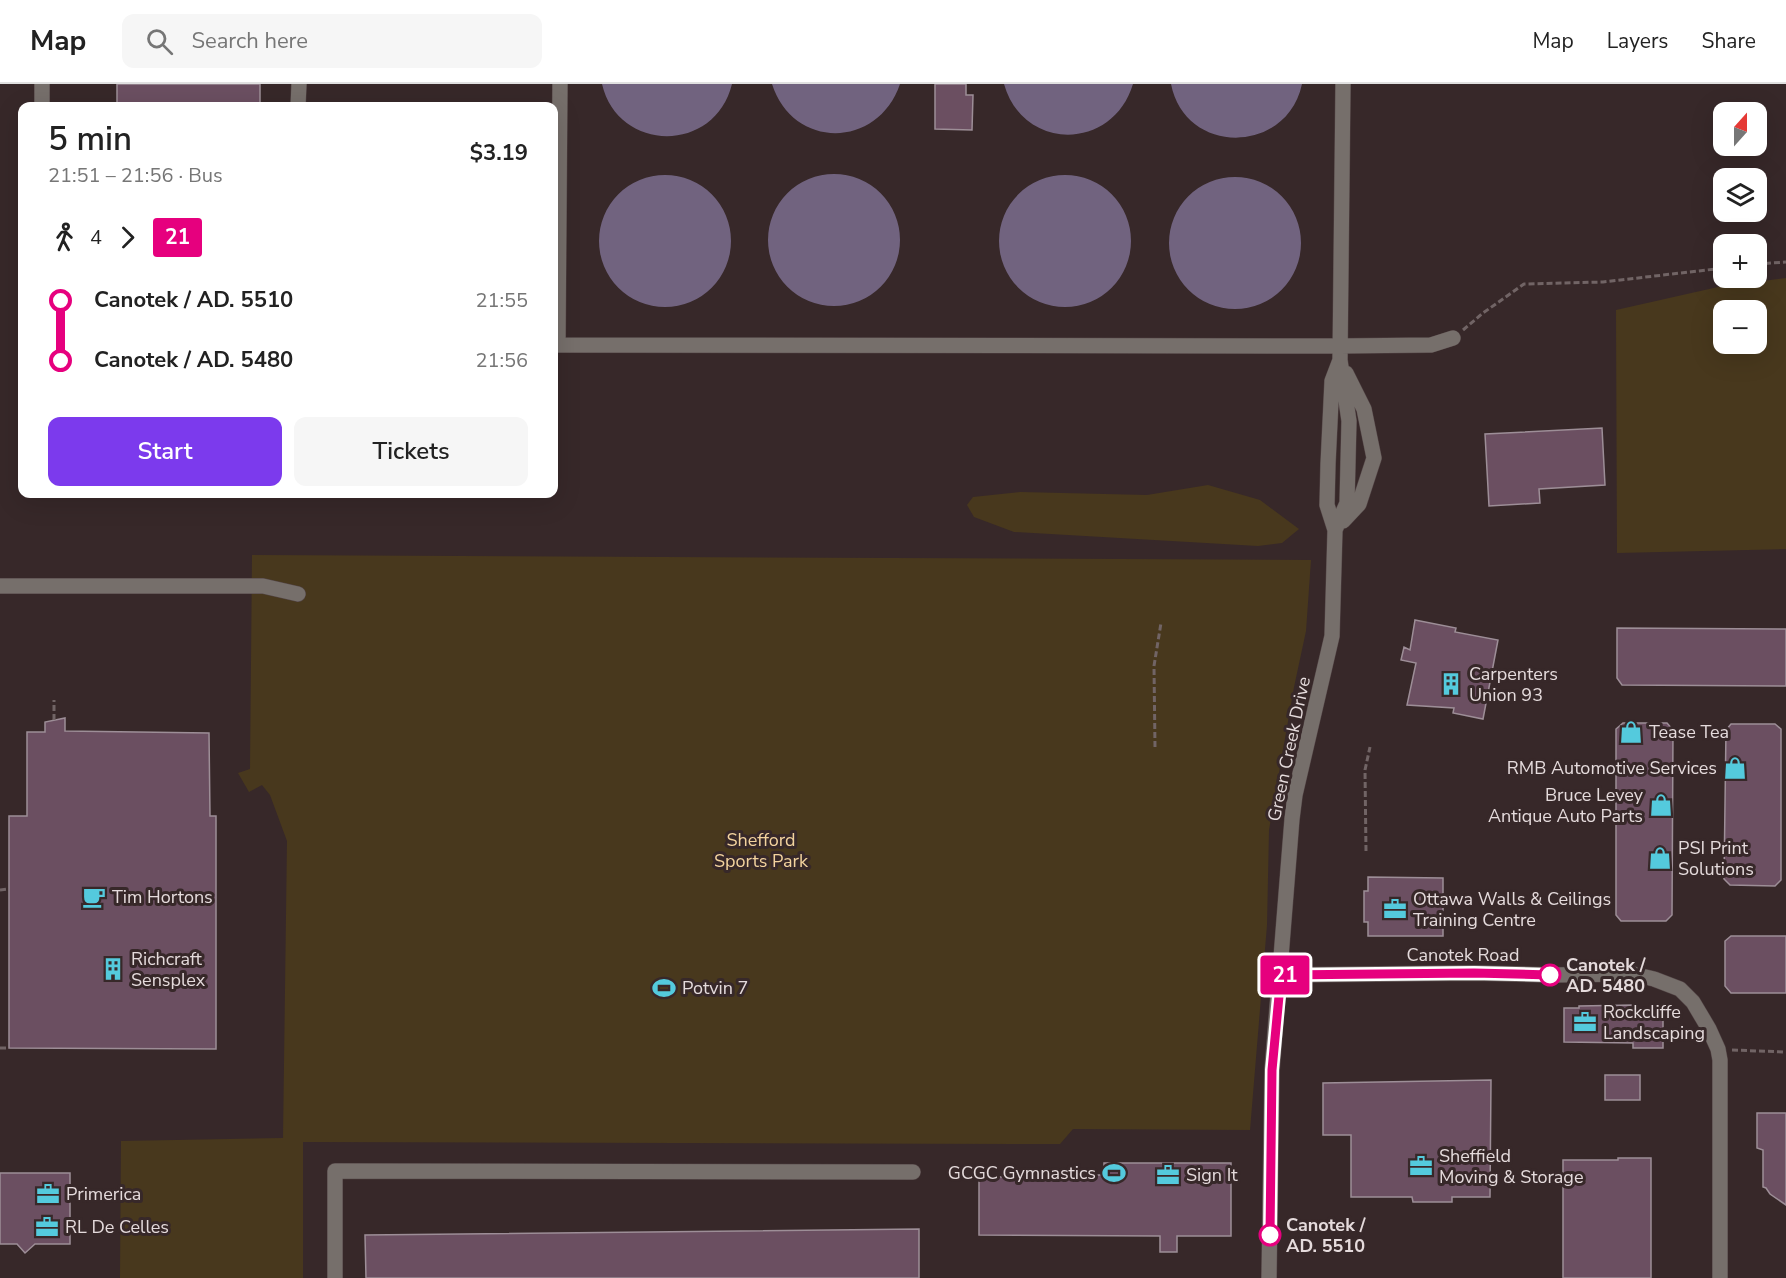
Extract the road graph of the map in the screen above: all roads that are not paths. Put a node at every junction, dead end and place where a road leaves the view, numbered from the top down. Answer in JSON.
{"nodes":[{"id":1,"x":42,"y":84,"type":"edge"},
{"id":2,"x":299,"y":84,"type":"edge"},
{"id":3,"x":560,"y":84,"type":"edge"},
{"id":4,"x":1343,"y":84,"type":"edge"},
{"id":5,"x":42,"y":102,"type":"edge"},
{"id":6,"x":298,"y":102,"type":"edge"},
{"id":7,"x":558,"y":214,"type":"edge"},
{"id":8,"x":1453,"y":338,"type":"road end"},
{"id":9,"x":558,"y":345,"type":"edge"},
{"id":10,"x":1340,"y":353,"type":"junction"},
{"id":11,"x":1335,"y":530,"type":"junction"},
{"id":12,"x":0,"y":586,"type":"edge"},
{"id":13,"x":298,"y":594,"type":"dead end"},
{"id":14,"x":1281,"y":975,"type":"junction"},
{"id":15,"x":913,"y":1172,"type":"dead end"},
{"id":16,"x":334,"y":1278,"type":"edge"},
{"id":17,"x":1269,"y":1278,"type":"edge"},
{"id":18,"x":1720,"y":1278,"type":"edge"}],
"edges":[{"from":1,"to":5,"type":"street"},
{"from":2,"to":6,"type":"street"},
{"from":3,"to":7,"type":"street"},
{"from":4,"to":10,"type":"street"},
{"from":8,"to":10,"type":"street"},
{"from":9,"to":10,"type":"street"},
{"from":10,"to":11,"type":"street"},
{"from":10,"to":11,"type":"street"},
{"from":11,"to":14,"type":"street","name":"Green Creek Drive"},
{"from":12,"to":13,"type":"street"},
{"from":14,"to":17,"type":"street"},
{"from":14,"to":18,"type":"street","name":"Canotek Road"},
{"from":15,"to":16,"type":"street"}]}
